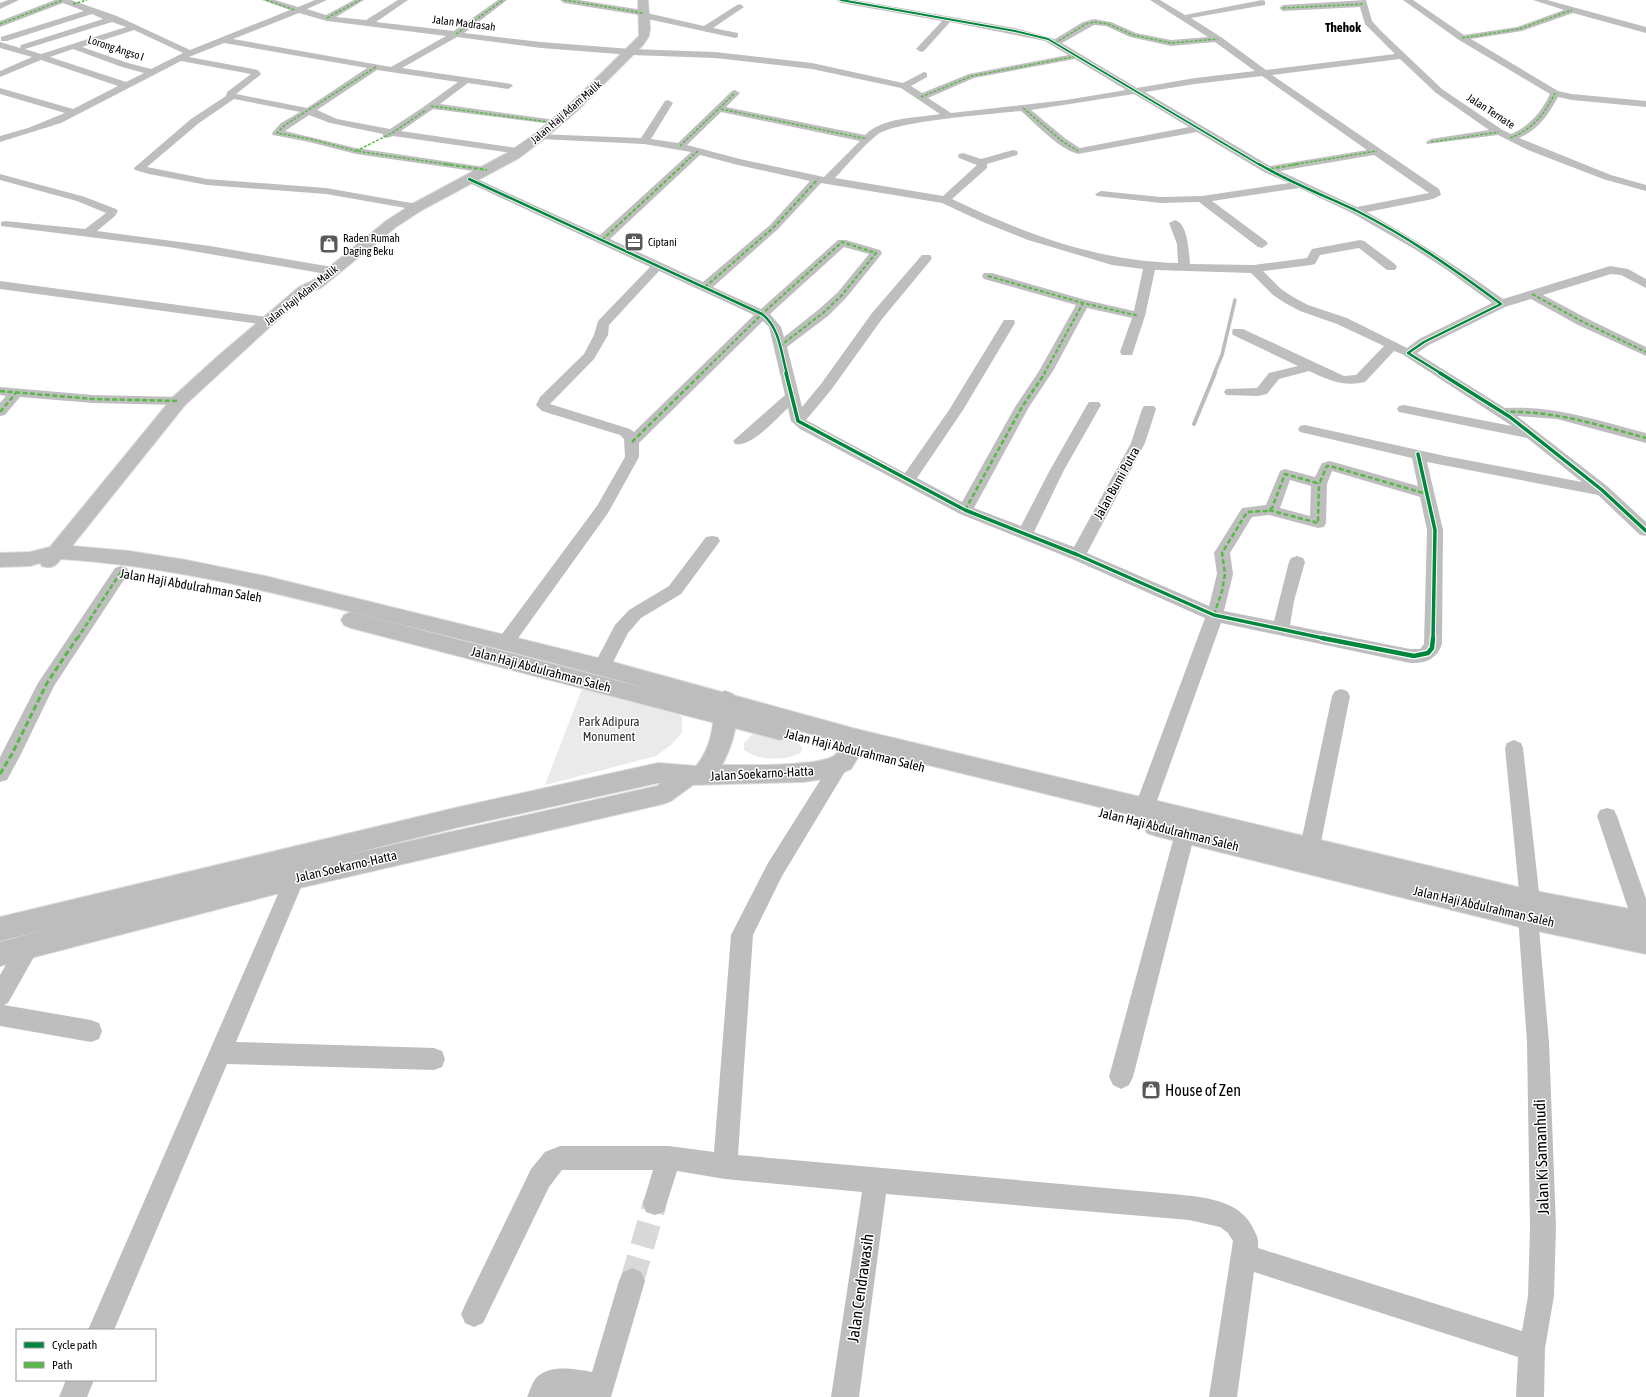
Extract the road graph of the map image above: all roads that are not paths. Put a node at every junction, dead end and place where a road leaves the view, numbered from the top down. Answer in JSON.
{"nodes":[{"id":1,"x":15,"y":0,"type":"edge"},
{"id":2,"x":63,"y":0,"type":"edge"},
{"id":3,"x":87,"y":0,"type":"edge"},
{"id":4,"x":266,"y":0,"type":"edge"},
{"id":5,"x":323,"y":0,"type":"edge"},
{"id":6,"x":360,"y":0,"type":"edge"},
{"id":7,"x":404,"y":0,"type":"edge"},
{"id":8,"x":503,"y":0,"type":"edge"},
{"id":9,"x":564,"y":0,"type":"edge"},
{"id":10,"x":643,"y":0,"type":"edge"},
{"id":11,"x":841,"y":0,"type":"edge"},
{"id":12,"x":1154,"y":0,"type":"edge"},
{"id":13,"x":1407,"y":0,"type":"edge"},
{"id":14,"x":1537,"y":0,"type":"edge"},
{"id":15,"x":1362,"y":2,"type":"edge"},
{"id":16,"x":1262,"y":3,"type":"dead end"},
{"id":17,"x":73,"y":4,"type":"junction"},
{"id":18,"x":0,"y":6,"type":"edge"},
{"id":19,"x":740,"y":7,"type":"dead end"},
{"id":20,"x":1283,"y":8,"type":"dead end"},
{"id":21,"x":295,"y":10,"type":"junction"},
{"id":22,"x":1572,"y":10,"type":"junction"},
{"id":23,"x":93,"y":11,"type":"junction"},
{"id":24,"x":643,"y":14,"type":"junction"},
{"id":25,"x":1186,"y":17,"type":"junction"},
{"id":26,"x":114,"y":18,"type":"junction"},
{"id":27,"x":328,"y":18,"type":"junction"},
{"id":28,"x":948,"y":19,"type":"junction"},
{"id":29,"x":368,"y":23,"type":"junction"},
{"id":30,"x":0,"y":24,"type":"edge"},
{"id":31,"x":135,"y":27,"type":"junction"},
{"id":32,"x":705,"y":29,"type":"junction"},
{"id":33,"x":1646,"y":30,"type":"edge"},
{"id":34,"x":456,"y":34,"type":"junction"},
{"id":35,"x":735,"y":35,"type":"dead end"},
{"id":36,"x":1462,"y":38,"type":"junction"},
{"id":37,"x":1218,"y":39,"type":"junction"},
{"id":38,"x":223,"y":40,"type":"junction"},
{"id":39,"x":2,"y":42,"type":"edge"},
{"id":40,"x":1055,"y":43,"type":"junction"},
{"id":41,"x":72,"y":46,"type":"junction"},
{"id":42,"x":24,"y":47,"type":"dead end"},
{"id":43,"x":921,"y":49,"type":"dead end"},
{"id":44,"x":631,"y":52,"type":"junction"},
{"id":45,"x":190,"y":53,"type":"junction"},
{"id":46,"x":1077,"y":56,"type":"junction"},
{"id":47,"x":1404,"y":56,"type":"junction"},
{"id":48,"x":40,"y":57,"type":"junction"},
{"id":49,"x":180,"y":58,"type":"junction"},
{"id":50,"x":376,"y":67,"type":"junction"},
{"id":51,"x":392,"y":70,"type":"junction"},
{"id":52,"x":152,"y":72,"type":"junction"},
{"id":53,"x":1264,"y":72,"type":"junction"},
{"id":54,"x":0,"y":74,"type":"edge"},
{"id":55,"x":924,"y":75,"type":"dead end"},
{"id":56,"x":465,"y":81,"type":"junction"},
{"id":57,"x":125,"y":85,"type":"junction"},
{"id":58,"x":508,"y":86,"type":"dead end"},
{"id":59,"x":904,"y":86,"type":"junction"},
{"id":60,"x":0,"y":91,"type":"edge"},
{"id":61,"x":1133,"y":91,"type":"junction"},
{"id":62,"x":736,"y":93,"type":"dead end"},
{"id":63,"x":1555,"y":93,"type":"junction"},
{"id":64,"x":232,"y":96,"type":"junction"},
{"id":65,"x":921,"y":97,"type":"junction"},
{"id":66,"x":668,"y":103,"type":"dead end"},
{"id":67,"x":1646,"y":104,"type":"edge"},
{"id":68,"x":431,"y":106,"type":"junction"},
{"id":69,"x":721,"y":108,"type":"junction"},
{"id":70,"x":1023,"y":108,"type":"junction"},
{"id":71,"x":309,"y":111,"type":"junction"},
{"id":72,"x":72,"y":112,"type":"junction"},
{"id":73,"x":949,"y":116,"type":"junction"},
{"id":74,"x":556,"y":123,"type":"junction"},
{"id":75,"x":1198,"y":129,"type":"junction"},
{"id":76,"x":1499,"y":132,"type":"junction"},
{"id":77,"x":392,"y":133,"type":"junction"},
{"id":78,"x":3,"y":136,"type":"edge"},
{"id":79,"x":540,"y":136,"type":"junction"},
{"id":80,"x":1510,"y":138,"type":"junction"},
{"id":81,"x":867,"y":139,"type":"junction"},
{"id":82,"x":644,"y":141,"type":"junction"},
{"id":83,"x":1432,"y":142,"type":"dead end"},
{"id":84,"x":680,"y":146,"type":"junction"},
{"id":85,"x":356,"y":151,"type":"junction"},
{"id":86,"x":519,"y":151,"type":"junction"},
{"id":87,"x":698,"y":151,"type":"junction"},
{"id":88,"x":1377,"y":151,"type":"junction"},
{"id":89,"x":1013,"y":153,"type":"dead end"},
{"id":90,"x":964,"y":156,"type":"dead end"},
{"id":91,"x":981,"y":162,"type":"junction"},
{"id":92,"x":487,"y":170,"type":"junction"},
{"id":93,"x":1268,"y":170,"type":"junction"},
{"id":94,"x":0,"y":177,"type":"edge"},
{"id":95,"x":469,"y":179,"type":"junction"},
{"id":96,"x":822,"y":180,"type":"junction"},
{"id":97,"x":1300,"y":185,"type":"junction"},
{"id":98,"x":1646,"y":188,"type":"edge"},
{"id":99,"x":1101,"y":194,"type":"dead end"},
{"id":100,"x":1202,"y":199,"type":"junction"},
{"id":101,"x":945,"y":200,"type":"junction"},
{"id":102,"x":1161,"y":200,"type":"junction"},
{"id":103,"x":417,"y":207,"type":"junction"},
{"id":104,"x":1356,"y":211,"type":"junction"},
{"id":105,"x":1166,"y":212,"type":"dead end"},
{"id":106,"x":1175,"y":223,"type":"dead end"},
{"id":107,"x":5,"y":224,"type":"dead end"},
{"id":108,"x":88,"y":232,"type":"junction"},
{"id":109,"x":602,"y":240,"type":"junction"},
{"id":110,"x":1262,"y":244,"type":"dead end"},
{"id":111,"x":926,"y":258,"type":"dead end"},
{"id":112,"x":656,"y":266,"type":"junction"},
{"id":113,"x":1150,"y":266,"type":"junction"},
{"id":114,"x":1184,"y":267,"type":"junction"},
{"id":115,"x":1391,"y":267,"type":"dead end"},
{"id":116,"x":1254,"y":269,"type":"junction"},
{"id":117,"x":332,"y":270,"type":"junction"},
{"id":118,"x":988,"y":276,"type":"dead end"},
{"id":119,"x":0,"y":284,"type":"edge"},
{"id":120,"x":317,"y":284,"type":"junction"},
{"id":121,"x":1646,"y":284,"type":"edge"},
{"id":122,"x":705,"y":287,"type":"junction"},
{"id":123,"x":1532,"y":294,"type":"junction"},
{"id":124,"x":1083,"y":302,"type":"junction"},
{"id":125,"x":1501,"y":304,"type":"junction"},
{"id":126,"x":762,"y":314,"type":"junction"},
{"id":127,"x":1139,"y":316,"type":"junction"},
{"id":128,"x":267,"y":321,"type":"junction"},
{"id":129,"x":1009,"y":323,"type":"dead end"},
{"id":130,"x":1238,"y":332,"type":"dead end"},
{"id":131,"x":780,"y":346,"type":"junction"},
{"id":132,"x":1392,"y":346,"type":"junction"},
{"id":133,"x":1127,"y":352,"type":"dead end"},
{"id":134,"x":1646,"y":352,"type":"edge"},
{"id":135,"x":1408,"y":353,"type":"junction"},
{"id":136,"x":1308,"y":367,"type":"junction"},
{"id":137,"x":0,"y":391,"type":"edge"},
{"id":138,"x":1230,"y":392,"type":"dead end"},
{"id":139,"x":16,"y":393,"type":"junction"},
{"id":140,"x":792,"y":396,"type":"junction"},
{"id":141,"x":180,"y":401,"type":"junction"},
{"id":142,"x":1094,"y":405,"type":"dead end"},
{"id":143,"x":1149,"y":408,"type":"dead end"},
{"id":144,"x":1404,"y":409,"type":"dead end"},
{"id":145,"x":0,"y":412,"type":"edge"},
{"id":146,"x":1503,"y":412,"type":"junction"},
{"id":147,"x":798,"y":421,"type":"junction"},
{"id":148,"x":1305,"y":429,"type":"dead end"},
{"id":149,"x":1534,"y":435,"type":"junction"},
{"id":150,"x":1646,"y":438,"type":"edge"},
{"id":151,"x":740,"y":441,"type":"dead end"},
{"id":152,"x":632,"y":442,"type":"junction"},
{"id":153,"x":1418,"y":454,"type":"junction"},
{"id":154,"x":908,"y":480,"type":"junction"},
{"id":155,"x":1319,"y":483,"type":"junction"},
{"id":156,"x":1602,"y":490,"type":"junction"},
{"id":157,"x":1427,"y":494,"type":"junction"},
{"id":158,"x":966,"y":510,"type":"junction"},
{"id":159,"x":1269,"y":510,"type":"junction"},
{"id":160,"x":1646,"y":531,"type":"edge"},
{"id":161,"x":1025,"y":534,"type":"junction"},
{"id":162,"x":712,"y":541,"type":"dead end"},
{"id":163,"x":1078,"y":556,"type":"junction"},
{"id":164,"x":53,"y":559,"type":"junction"},
{"id":165,"x":0,"y":560,"type":"edge"},
{"id":166,"x":1297,"y":562,"type":"dead end"},
{"id":167,"x":121,"y":572,"type":"junction"},
{"id":168,"x":1214,"y":615,"type":"junction"},
{"id":169,"x":1281,"y":629,"type":"junction"},
{"id":170,"x":505,"y":643,"type":"junction"},
{"id":171,"x":602,"y":667,"type":"junction"},
{"id":172,"x":1341,"y":696,"type":"dead end"},
{"id":173,"x":725,"y":709,"type":"junction"},
{"id":174,"x":1514,"y":748,"type":"dead end"},
{"id":175,"x":849,"y":751,"type":"junction"},
{"id":176,"x":0,"y":774,"type":"edge"},
{"id":177,"x":695,"y":776,"type":"junction"},
{"id":178,"x":1144,"y":809,"type":"junction"},
{"id":179,"x":1607,"y":816,"type":"dead end"},
{"id":180,"x":1185,"y":833,"type":"junction"},
{"id":181,"x":1310,"y":847,"type":"junction"},
{"id":182,"x":295,"y":878,"type":"junction"},
{"id":183,"x":1529,"y":909,"type":"junction"},
{"id":184,"x":77,"y":922,"type":"junction"},
{"id":185,"x":0,"y":929,"type":"edge"},
{"id":186,"x":1645,"y":930,"type":"edge"},
{"id":187,"x":29,"y":946,"type":"junction"},
{"id":188,"x":0,"y":954,"type":"edge"},
{"id":189,"x":0,"y":996,"type":"edge"},
{"id":190,"x":0,"y":1015,"type":"edge"},
{"id":191,"x":92,"y":1031,"type":"dead end"},
{"id":192,"x":220,"y":1053,"type":"junction"},
{"id":193,"x":434,"y":1059,"type":"dead end"},
{"id":194,"x":1121,"y":1077,"type":"dead end"},
{"id":195,"x":669,"y":1158,"type":"junction"},
{"id":196,"x":725,"y":1167,"type":"junction"},
{"id":197,"x":876,"y":1180,"type":"junction"},
{"id":198,"x":655,"y":1203,"type":"tunnel mouth"},
{"id":199,"x":1244,"y":1256,"type":"junction"},
{"id":200,"x":632,"y":1281,"type":"tunnel mouth"},
{"id":201,"x":474,"y":1314,"type":"dead end"},
{"id":202,"x":101,"y":1329,"type":"edge"},
{"id":203,"x":1532,"y":1348,"type":"junction"},
{"id":204,"x":80,"y":1381,"type":"edge"},
{"id":205,"x":73,"y":1397,"type":"edge"},
{"id":206,"x":541,"y":1397,"type":"edge"},
{"id":207,"x":844,"y":1397,"type":"edge"},
{"id":208,"x":1223,"y":1397,"type":"edge"},
{"id":209,"x":1530,"y":1397,"type":"edge"}],
"edges":[{"from":1,"to":18,"type":"street"},
{"from":2,"to":17,"type":"street"},
{"from":2,"to":30,"type":"street"},
{"from":3,"to":17,"type":"street"},
{"from":4,"to":21,"type":"street","name":"Jalan Madrasah"},
{"from":5,"to":21,"type":"street"},
{"from":6,"to":27,"type":"street"},
{"from":7,"to":29,"type":"street"},
{"from":8,"to":34,"type":"street"},
{"from":9,"to":24,"type":"street"},
{"from":10,"to":24,"type":"main road","name":"Jalan Haji Adam Malik"},
{"from":11,"to":28,"type":"street"},
{"from":12,"to":25,"type":"street"},
{"from":13,"to":36,"type":"street"},
{"from":14,"to":22,"type":"street"},
{"from":15,"to":20,"type":"street"},
{"from":15,"to":47,"type":"street","name":"Jalan Ternate"},
{"from":16,"to":25,"type":"street"},
{"from":17,"to":23,"type":"street"},
{"from":19,"to":32,"type":"street"},
{"from":21,"to":27,"type":"street","name":"Jalan Madrasah"},
{"from":21,"to":38,"type":"street"},
{"from":22,"to":33,"type":"street"},
{"from":22,"to":36,"type":"street"},
{"from":23,"to":26,"type":"street"},
{"from":23,"to":39,"type":"street"},
{"from":24,"to":32,"type":"street"},
{"from":24,"to":44,"type":"main road","name":"Jalan Haji Adam Malik"},
{"from":25,"to":37,"type":"street"},
{"from":26,"to":31,"type":"street"},
{"from":26,"to":42,"type":"street"},
{"from":27,"to":29,"type":"street","name":"Jalan Madrasah"},
{"from":28,"to":40,"type":"street"},
{"from":28,"to":43,"type":"street"},
{"from":29,"to":34,"type":"street","name":"Jalan Madrasah"},
{"from":31,"to":41,"type":"street"},
{"from":31,"to":45,"type":"street"},
{"from":32,"to":35,"type":"street"},
{"from":34,"to":44,"type":"street","name":"Jalan Madrasah"},
{"from":34,"to":51,"type":"street"},
{"from":36,"to":63,"type":"street"},
{"from":37,"to":40,"type":"street"},
{"from":37,"to":53,"type":"street"},
{"from":38,"to":45,"type":"street"},
{"from":38,"to":50,"type":"street"},
{"from":39,"to":48,"type":"street"},
{"from":40,"to":46,"type":"street"},
{"from":41,"to":48,"type":"street"},
{"from":41,"to":52,"type":"street","name":"Lorong Angso I"},
{"from":44,"to":59,"type":"street","name":"Jalan Madrasah"},
{"from":44,"to":74,"type":"main road","name":"Jalan Haji Adam Malik"},
{"from":45,"to":49,"type":"street"},
{"from":46,"to":61,"type":"street"},
{"from":46,"to":65,"type":"street"},
{"from":47,"to":53,"type":"street"},
{"from":47,"to":76,"type":"street","name":"Jalan Ternate"},
{"from":48,"to":54,"type":"street"},
{"from":48,"to":57,"type":"street"},
{"from":49,"to":52,"type":"street"},
{"from":49,"to":64,"type":"street"},
{"from":50,"to":51,"type":"street"},
{"from":50,"to":71,"type":"street"},
{"from":51,"to":56,"type":"street"},
{"from":52,"to":57,"type":"street"},
{"from":53,"to":61,"type":"street"},
{"from":53,"to":88,"type":"street"},
{"from":55,"to":59,"type":"street"},
{"from":56,"to":58,"type":"street"},
{"from":56,"to":68,"type":"street"},
{"from":57,"to":72,"type":"street"},
{"from":59,"to":65,"type":"street"},
{"from":60,"to":72,"type":"street"},
{"from":61,"to":70,"type":"street"},
{"from":61,"to":75,"type":"street"},
{"from":62,"to":69,"type":"street"},
{"from":63,"to":67,"type":"street"},
{"from":63,"to":80,"type":"street"},
{"from":64,"to":71,"type":"street"},
{"from":64,"to":103,"type":"street"},
{"from":65,"to":73,"type":"street"},
{"from":66,"to":82,"type":"street"},
{"from":68,"to":74,"type":"street"},
{"from":68,"to":77,"type":"street"},
{"from":69,"to":81,"type":"street"},
{"from":69,"to":84,"type":"street"},
{"from":70,"to":73,"type":"street"},
{"from":70,"to":75,"type":"street"},
{"from":71,"to":77,"type":"street"},
{"from":71,"to":85,"type":"street"},
{"from":72,"to":78,"type":"street"},
{"from":73,"to":81,"type":"street"},
{"from":74,"to":79,"type":"main road","name":"Jalan Haji Adam Malik"},
{"from":75,"to":93,"type":"street"},
{"from":76,"to":80,"type":"street","name":"Jalan Ternate"},
{"from":76,"to":83,"type":"street"},
{"from":77,"to":85,"type":"street"},
{"from":77,"to":86,"type":"street"},
{"from":79,"to":82,"type":"street"},
{"from":79,"to":86,"type":"main road","name":"Jalan Haji Adam Malik"},
{"from":80,"to":98,"type":"street","name":"Jalan Ternate"},
{"from":81,"to":96,"type":"street"},
{"from":82,"to":84,"type":"street"},
{"from":84,"to":87,"type":"street"},
{"from":85,"to":92,"type":"street"},
{"from":86,"to":92,"type":"main road","name":"Jalan Haji Adam Malik"},
{"from":87,"to":96,"type":"street"},
{"from":87,"to":109,"type":"street"},
{"from":88,"to":93,"type":"street"},
{"from":88,"to":104,"type":"street"},
{"from":89,"to":91,"type":"street"},
{"from":90,"to":91,"type":"street"},
{"from":91,"to":101,"type":"street"},
{"from":92,"to":95,"type":"main road","name":"Jalan Haji Adam Malik"},
{"from":93,"to":97,"type":"street"},
{"from":94,"to":108,"type":"street"},
{"from":95,"to":103,"type":"main road","name":"Jalan Haji Adam Malik"},
{"from":95,"to":109,"type":"street"},
{"from":96,"to":101,"type":"street"},
{"from":96,"to":122,"type":"street"},
{"from":97,"to":100,"type":"street"},
{"from":97,"to":104,"type":"street"},
{"from":99,"to":102,"type":"street"},
{"from":100,"to":102,"type":"street"},
{"from":100,"to":110,"type":"street"},
{"from":101,"to":113,"type":"street"},
{"from":102,"to":105,"type":"street"},
{"from":103,"to":117,"type":"main road","name":"Jalan Haji Adam Malik"},
{"from":104,"to":125,"type":"street"},
{"from":106,"to":114,"type":"street"},
{"from":107,"to":108,"type":"street"},
{"from":108,"to":117,"type":"street"},
{"from":109,"to":112,"type":"street"},
{"from":111,"to":147,"type":"street"},
{"from":112,"to":122,"type":"street"},
{"from":112,"to":152,"type":"street"},
{"from":113,"to":114,"type":"street"},
{"from":113,"to":127,"type":"street"},
{"from":114,"to":116,"type":"street"},
{"from":115,"to":116,"type":"street"},
{"from":116,"to":132,"type":"street"},
{"from":117,"to":120,"type":"main road","name":"Jalan Haji Adam Malik"},
{"from":118,"to":124,"type":"street"},
{"from":119,"to":128,"type":"street"},
{"from":120,"to":128,"type":"main road","name":"Jalan Haji Adam Malik"},
{"from":120,"to":164,"type":"main road"},
{"from":121,"to":123,"type":"street"},
{"from":122,"to":126,"type":"street"},
{"from":123,"to":125,"type":"street"},
{"from":123,"to":134,"type":"street"},
{"from":124,"to":127,"type":"street"},
{"from":124,"to":158,"type":"street"},
{"from":125,"to":135,"type":"street"},
{"from":126,"to":131,"type":"street"},
{"from":126,"to":131,"type":"street"},
{"from":126,"to":152,"type":"street"},
{"from":127,"to":133,"type":"street"},
{"from":128,"to":141,"type":"main road","name":"Jalan Haji Adam Malik"},
{"from":129,"to":154,"type":"street"},
{"from":130,"to":136,"type":"street"},
{"from":131,"to":140,"type":"street"},
{"from":132,"to":135,"type":"street"},
{"from":132,"to":136,"type":"street"},
{"from":135,"to":146,"type":"street"},
{"from":136,"to":138,"type":"street"},
{"from":137,"to":139,"type":"street"},
{"from":139,"to":141,"type":"street"},
{"from":139,"to":145,"type":"street"},
{"from":140,"to":147,"type":"street"},
{"from":140,"to":151,"type":"street"},
{"from":141,"to":164,"type":"main road","name":"Jalan Haji Adam Malik"},
{"from":142,"to":161,"type":"street"},
{"from":143,"to":163,"type":"street","name":"Jalan Bumi Putra"},
{"from":144,"to":149,"type":"street"},
{"from":146,"to":149,"type":"street"},
{"from":146,"to":150,"type":"street"},
{"from":147,"to":154,"type":"street"},
{"from":148,"to":153,"type":"street"},
{"from":149,"to":156,"type":"street"},
{"from":152,"to":170,"type":"street"},
{"from":153,"to":156,"type":"street"},
{"from":153,"to":157,"type":"street"},
{"from":154,"to":158,"type":"street"},
{"from":155,"to":157,"type":"street"},
{"from":155,"to":159,"type":"street"},
{"from":155,"to":159,"type":"street"},
{"from":156,"to":160,"type":"street"},
{"from":157,"to":169,"type":"street"},
{"from":158,"to":161,"type":"street"},
{"from":159,"to":168,"type":"street"},
{"from":161,"to":163,"type":"street"},
{"from":162,"to":171,"type":"street"},
{"from":163,"to":168,"type":"street"},
{"from":164,"to":165,"type":"main road"},
{"from":164,"to":167,"type":"main road","name":"Jalan Haji Abdulrahman Saleh"},
{"from":164,"to":170,"type":"main road","name":"Jalan Haji Abdulrahman Saleh"},
{"from":166,"to":169,"type":"street"},
{"from":167,"to":173,"type":"main road","name":"Jalan Haji Abdulrahman Saleh"},
{"from":167,"to":176,"type":"street"},
{"from":168,"to":169,"type":"street"},
{"from":168,"to":178,"type":"street"},
{"from":170,"to":171,"type":"main road","name":"Jalan Haji Abdulrahman Saleh"},
{"from":171,"to":173,"type":"main road","name":"Jalan Haji Abdulrahman Saleh"},
{"from":172,"to":181,"type":"street"},
{"from":173,"to":175,"type":"main road","name":"Jalan Haji Abdulrahman Saleh"},
{"from":173,"to":177,"type":"main road"},
{"from":174,"to":183,"type":"street","name":"Jalan Ki Samanhudi"},
{"from":175,"to":177,"type":"main road","name":"Jalan Soekarno-Hatta"},
{"from":175,"to":178,"type":"main road","name":"Jalan Haji Abdulrahman Saleh"},
{"from":175,"to":180,"type":"main road","name":"Jalan Haji Abdulrahman Saleh"},
{"from":175,"to":196,"type":"street"},
{"from":177,"to":182,"type":"main road","name":"Jalan Soekarno-Hatta"},
{"from":177,"to":184,"type":"main road","name":"Jalan Soekarno-Hatta"},
{"from":178,"to":181,"type":"main road","name":"Jalan Haji Abdulrahman Saleh"},
{"from":179,"to":186,"type":"street"},
{"from":180,"to":183,"type":"main road","name":"Jalan Haji Abdulrahman Saleh"},
{"from":180,"to":194,"type":"street"},
{"from":181,"to":183,"type":"main road","name":"Jalan Haji Abdulrahman Saleh"},
{"from":182,"to":184,"type":"main road","name":"Jalan Soekarno-Hatta"},
{"from":182,"to":192,"type":"street"},
{"from":183,"to":186,"type":"main road","name":"Jalan Haji Abdulrahman Saleh"},
{"from":183,"to":203,"type":"street","name":"Jalan Ki Samanhudi"},
{"from":184,"to":185,"type":"main road","name":"Jalan Soekarno-Hatta"},
{"from":184,"to":187,"type":"main road","name":"Jalan Soekarno-Hatta"},
{"from":187,"to":188,"type":"main road","name":"Jalan Soekarno-Hatta"},
{"from":187,"to":189,"type":"street"},
{"from":190,"to":191,"type":"street"},
{"from":192,"to":193,"type":"street"},
{"from":192,"to":202,"type":"street"},
{"from":195,"to":196,"type":"street"},
{"from":195,"to":198,"type":"street"},
{"from":195,"to":201,"type":"street"},
{"from":196,"to":197,"type":"street"},
{"from":197,"to":199,"type":"street"},
{"from":197,"to":207,"type":"street","name":"Jalan Cendrawasih"},
{"from":199,"to":203,"type":"street"},
{"from":199,"to":208,"type":"street"},
{"from":200,"to":206,"type":"street"},
{"from":203,"to":209,"type":"street","name":"Jalan Ki Samanhudi"},
{"from":204,"to":205,"type":"street"}]}
